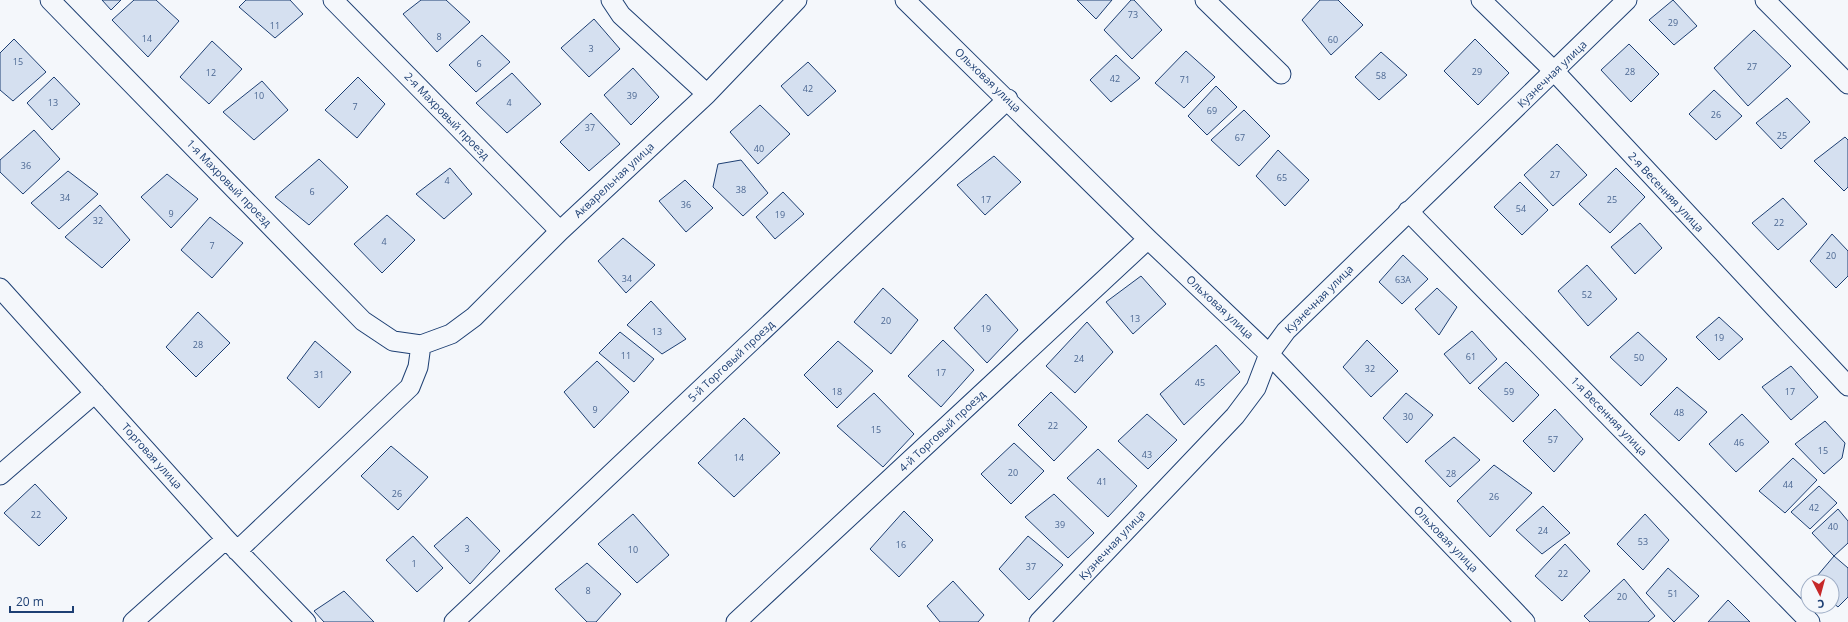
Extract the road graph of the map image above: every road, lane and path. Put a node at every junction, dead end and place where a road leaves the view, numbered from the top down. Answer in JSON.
{"nodes":[{"id":1,"x":50,"y":0,"type":"edge"},
{"id":2,"x":333,"y":0,"type":"edge"},
{"id":3,"x":611,"y":0,"type":"edge"},
{"id":4,"x":797,"y":0,"type":"edge"},
{"id":5,"x":905,"y":0,"type":"edge"},
{"id":6,"x":1205,"y":0,"type":"edge"},
{"id":7,"x":1481,"y":0,"type":"edge"},
{"id":8,"x":1628,"y":0,"type":"edge"},
{"id":9,"x":1765,"y":0,"type":"edge"},
{"id":10,"x":1555,"y":72,"type":"junction"},
{"id":11,"x":1281,"y":74,"type":"dead end"},
{"id":12,"x":1848,"y":84,"type":"edge"},
{"id":13,"x":707,"y":94,"type":"junction"},
{"id":14,"x":1008,"y":99,"type":"junction"},
{"id":15,"x":1408,"y":211,"type":"junction"},
{"id":16,"x":560,"y":231,"type":"junction"},
{"id":17,"x":1148,"y":239,"type":"junction"},
{"id":18,"x":0,"y":288,"type":"edge"},
{"id":19,"x":421,"y":345,"type":"junction"},
{"id":20,"x":1269,"y":354,"type":"junction"},
{"id":21,"x":1848,"y":386,"type":"edge"},
{"id":22,"x":95,"y":392,"type":"junction"},
{"id":23,"x":0,"y":475,"type":"edge"},
{"id":24,"x":232,"y":545,"type":"junction"},
{"id":25,"x":133,"y":622,"type":"edge"},
{"id":26,"x":306,"y":622,"type":"edge"},
{"id":27,"x":454,"y":622,"type":"edge"},
{"id":28,"x":736,"y":622,"type":"edge"},
{"id":29,"x":1039,"y":622,"type":"edge"},
{"id":30,"x":1525,"y":622,"type":"edge"},
{"id":31,"x":1810,"y":622,"type":"edge"}],
"edges":[{"from":1,"to":19,"type":"street","name":"1-я Махровый проезд"},
{"from":2,"to":16,"type":"street","name":"2-я Махровый проезд"},
{"from":3,"to":13,"type":"street"},
{"from":4,"to":13,"type":"street","name":"Акварельная улица"},
{"from":5,"to":14,"type":"street","name":"Ольховая улица"},
{"from":6,"to":11,"type":"street"},
{"from":7,"to":10,"type":"street","name":"2-я Весенняя улица"},
{"from":8,"to":10,"type":"street","name":"Кузнечная улица"},
{"from":9,"to":12,"type":"street"},
{"from":10,"to":15,"type":"street","name":"Кузнечная улица"},
{"from":10,"to":21,"type":"street","name":"2-я Весенняя улица"},
{"from":13,"to":16,"type":"street","name":"Акварельная улица"},
{"from":14,"to":17,"type":"street","name":"Ольховая улица"},
{"from":14,"to":27,"type":"street","name":"5-й Торговый проезд"},
{"from":15,"to":20,"type":"street","name":"Кузнечная улица"},
{"from":15,"to":31,"type":"street","name":"1-я Весенняя улица"},
{"from":16,"to":19,"type":"street","name":"Акварельная улица"},
{"from":17,"to":20,"type":"street","name":"Ольховая улица"},
{"from":17,"to":28,"type":"street","name":"4-й Торговый проезд"},
{"from":18,"to":22,"type":"street","name":"Торговая улица"},
{"from":19,"to":24,"type":"street"},
{"from":20,"to":29,"type":"street","name":"Кузнечная улица"},
{"from":20,"to":30,"type":"street","name":"Ольховая улица"},
{"from":22,"to":23,"type":"street"},
{"from":22,"to":24,"type":"street","name":"Торговая улица"},
{"from":24,"to":25,"type":"street"},
{"from":24,"to":26,"type":"street","name":"Торговая улица"}]}
